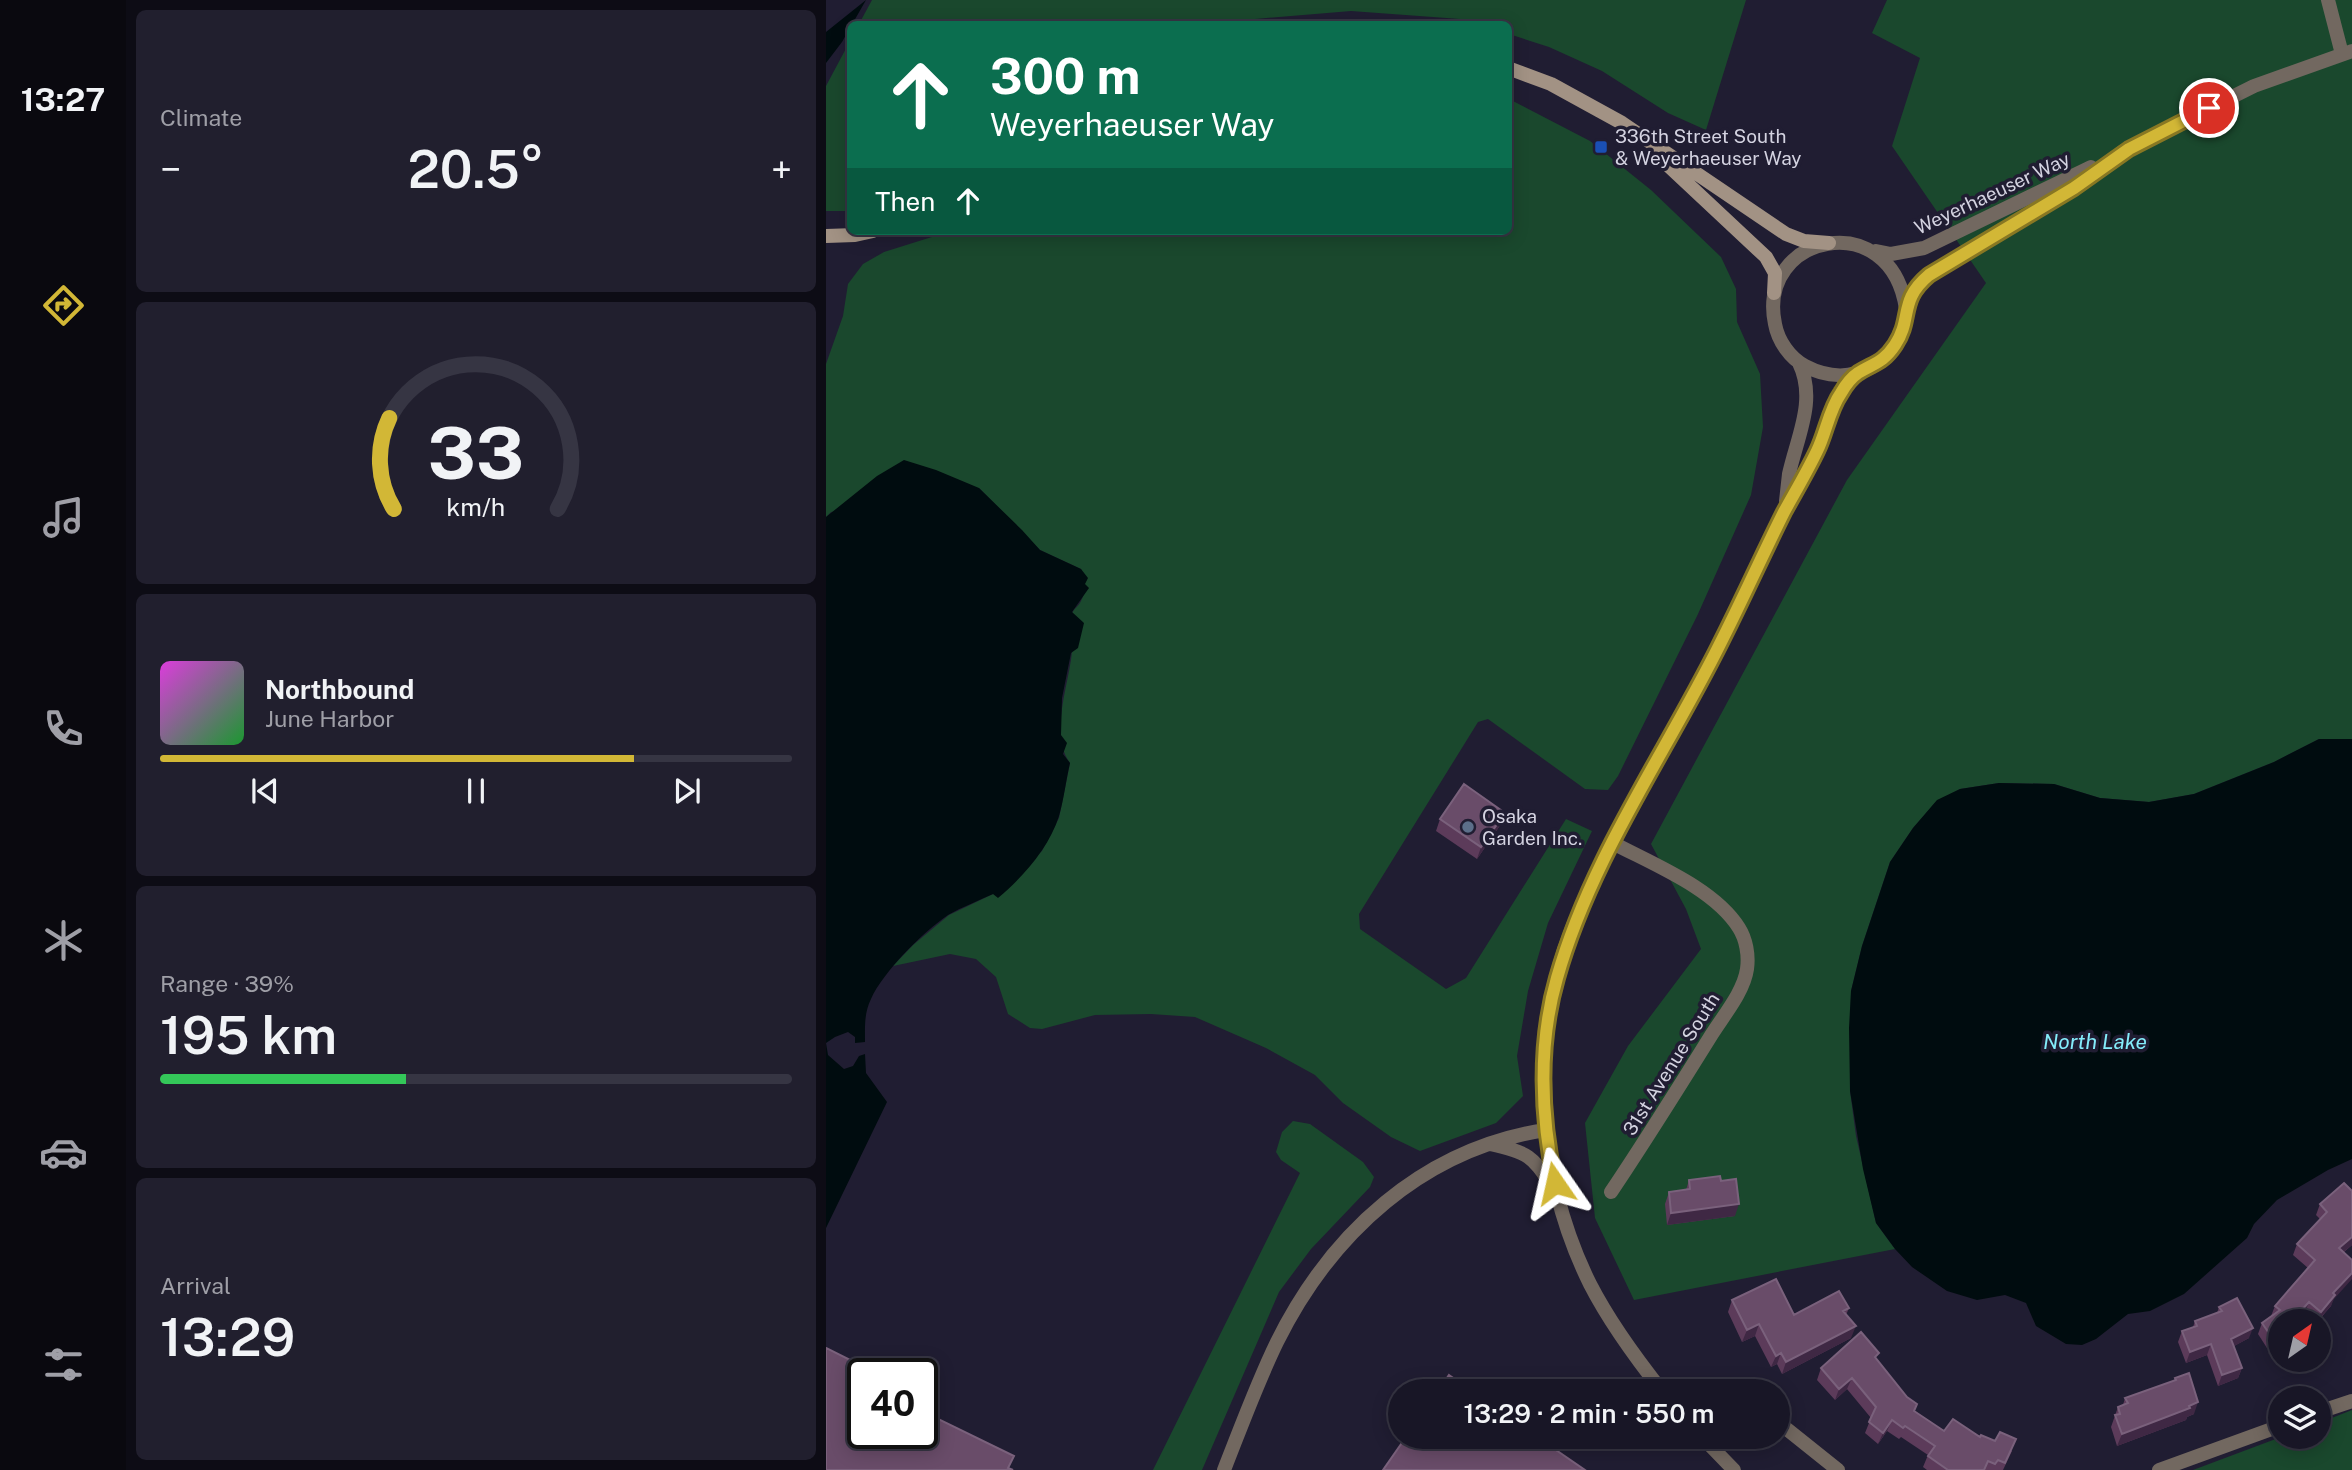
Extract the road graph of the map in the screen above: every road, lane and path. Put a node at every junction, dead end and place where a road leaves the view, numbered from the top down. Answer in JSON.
{"nodes":[{"id":1,"x":2328,"y":0,"type":"edge"},
{"id":2,"x":2347,"y":53,"type":"edge"},
{"id":3,"x":1512,"y":69,"type":"edge"},
{"id":4,"x":1601,"y":112,"type":"junction"},
{"id":5,"x":2129,"y":149,"type":"junction"},
{"id":6,"x":855,"y":235,"type":"edge"},
{"id":7,"x":826,"y":236,"type":"edge"},
{"id":8,"x":1829,"y":243,"type":"junction"},
{"id":9,"x":1867,"y":248,"type":"junction"},
{"id":10,"x":1774,"y":293,"type":"junction"},
{"id":11,"x":1906,"y":309,"type":"junction"},
{"id":12,"x":1799,"y":363,"type":"junction"},
{"id":13,"x":1857,"y":373,"type":"junction"},
{"id":14,"x":1785,"y":511,"type":"junction"},
{"id":15,"x":1611,"y":842,"type":"junction"},
{"id":16,"x":1545,"y":1130,"type":"junction"},
{"id":17,"x":1485,"y":1143,"type":"junction"},
{"id":18,"x":1611,"y":1192,"type":"dead end"},
{"id":19,"x":1558,"y":1195,"type":"junction"},
{"id":20,"x":1653,"y":1379,"type":"edge"},
{"id":21,"x":2352,"y":1401,"type":"edge"},
{"id":22,"x":2331,"y":1408,"type":"edge"},
{"id":23,"x":2268,"y":1430,"type":"edge"},
{"id":24,"x":1790,"y":1432,"type":"edge"},
{"id":25,"x":1714,"y":1449,"type":"edge"},
{"id":26,"x":1224,"y":1470,"type":"edge"},
{"id":27,"x":1734,"y":1470,"type":"edge"},
{"id":28,"x":1838,"y":1470,"type":"edge"},
{"id":29,"x":2160,"y":1470,"type":"edge"}],
"edges":[{"from":1,"to":2,"type":"street"},
{"from":2,"to":5,"type":"street","name":"Weyerhaeuser Way"},
{"from":3,"to":4,"type":"main road"},
{"from":4,"to":8,"type":"main road"},
{"from":4,"to":10,"type":"main road"},
{"from":5,"to":9,"type":"street","name":"Weyerhaeuser Way"},
{"from":5,"to":11,"type":"street","name":"Weyerhaeuser Way"},
{"from":6,"to":7,"type":"main road"},
{"from":8,"to":9,"type":"street"},
{"from":8,"to":10,"type":"street"},
{"from":9,"to":11,"type":"street"},
{"from":10,"to":12,"type":"street"},
{"from":11,"to":13,"type":"street"},
{"from":12,"to":13,"type":"street"},
{"from":12,"to":14,"type":"street"},
{"from":13,"to":14,"type":"street"},
{"from":14,"to":15,"type":"street"},
{"from":15,"to":16,"type":"street"},
{"from":15,"to":18,"type":"street","name":"31st Avenue South"},
{"from":16,"to":17,"type":"street"},
{"from":16,"to":19,"type":"street"},
{"from":17,"to":19,"type":"street"},
{"from":17,"to":26,"type":"street"},
{"from":19,"to":20,"type":"street"},
{"from":21,"to":22,"type":"street"},
{"from":23,"to":29,"type":"street"},
{"from":24,"to":28,"type":"street"},
{"from":25,"to":27,"type":"street"}]}
